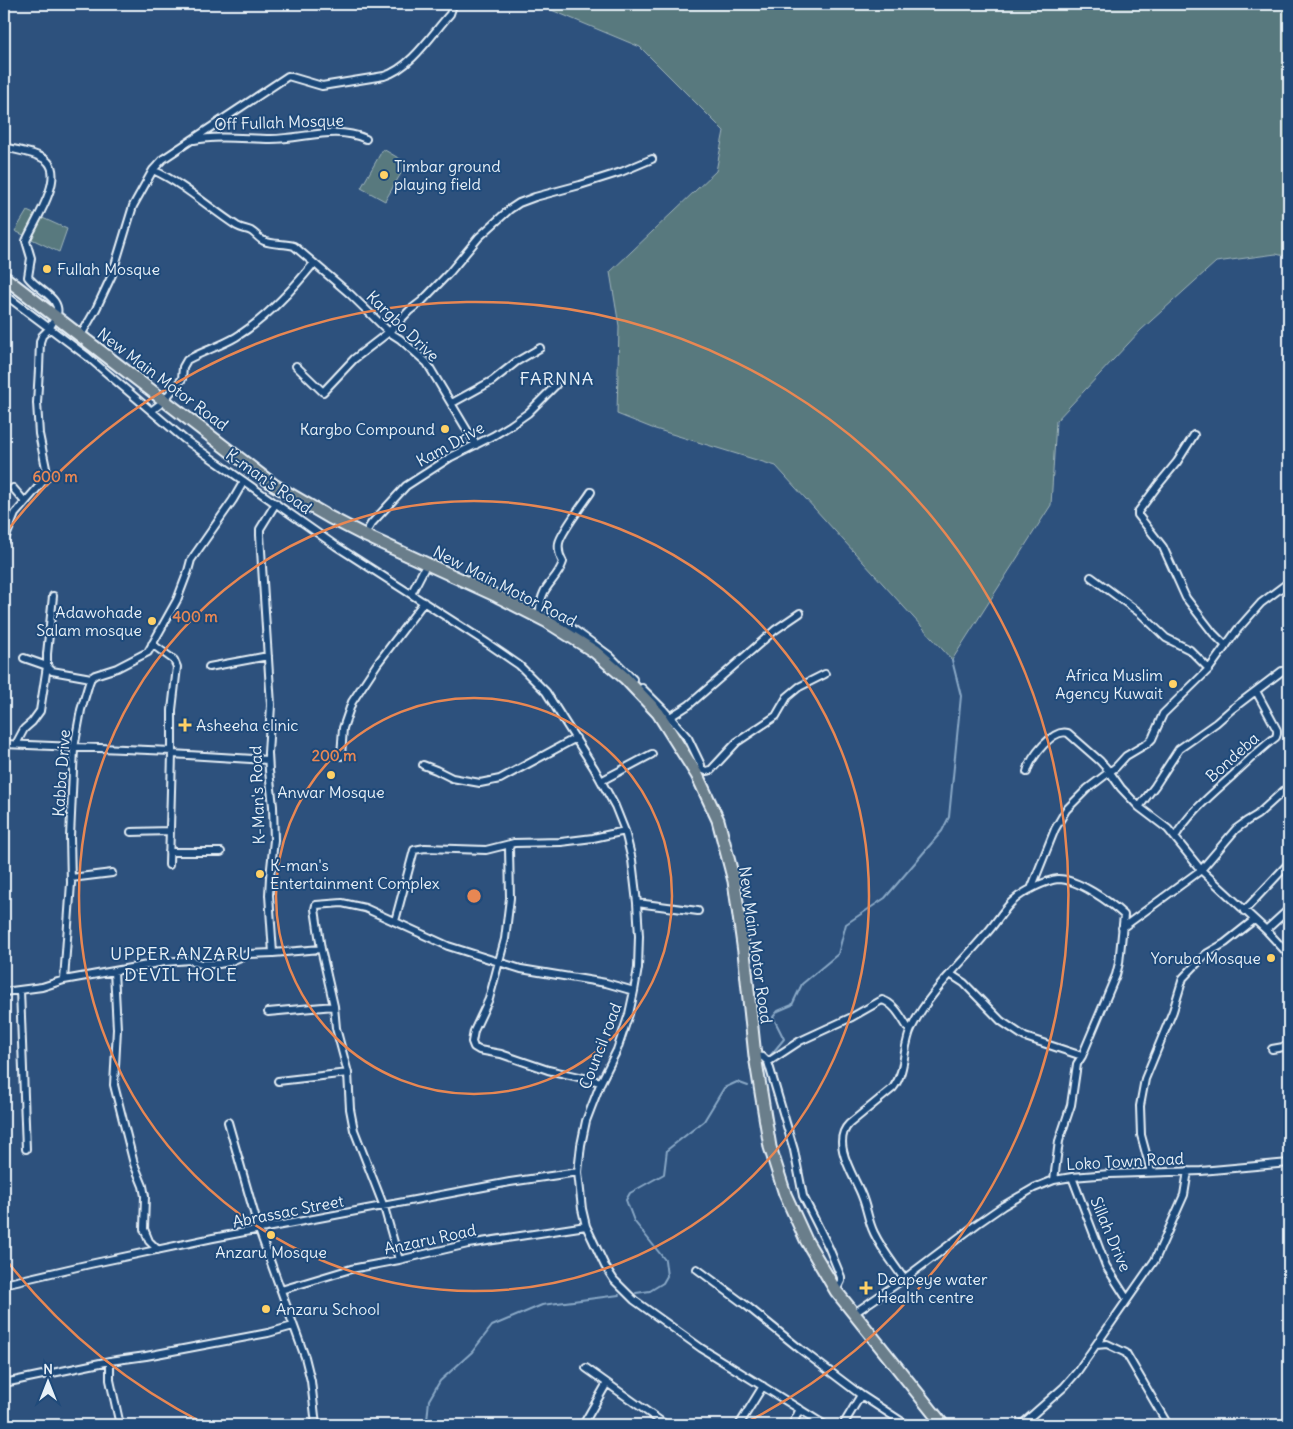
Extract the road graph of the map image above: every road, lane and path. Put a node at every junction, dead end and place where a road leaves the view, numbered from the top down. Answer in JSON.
{"nodes":[{"id":1,"x":452,"y":4,"type":"edge"},
{"id":2,"x":366,"y":139,"type":"dead end"},
{"id":3,"x":191,"y":140,"type":"junction"},
{"id":4,"x":4,"y":147,"type":"edge"},
{"id":5,"x":652,"y":159,"type":"dead end"},
{"id":6,"x":153,"y":170,"type":"junction"},
{"id":7,"x":314,"y":263,"type":"junction"},
{"id":8,"x":4,"y":277,"type":"edge"},
{"id":9,"x":4,"y":284,"type":"edge"},
{"id":10,"x":4,"y":294,"type":"edge"},
{"id":11,"x":52,"y":323,"type":"junction"},
{"id":12,"x":389,"y":332,"type":"junction"},
{"id":13,"x":80,"y":337,"type":"junction"},
{"id":14,"x":540,"y":348,"type":"dead end"},
{"id":15,"x":296,"y":366,"type":"dead end"},
{"id":16,"x":556,"y":385,"type":"dead end"},
{"id":17,"x":452,"y":403,"type":"junction"},
{"id":18,"x":158,"y":405,"type":"junction"},
{"id":19,"x":1194,"y":435,"type":"dead end"},
{"id":20,"x":476,"y":444,"type":"junction"},
{"id":21,"x":244,"y":481,"type":"junction"},
{"id":22,"x":12,"y":488,"type":"dead end"},
{"id":23,"x":591,"y":492,"type":"dead end"},
{"id":24,"x":25,"y":502,"type":"junction"},
{"id":25,"x":276,"y":503,"type":"junction"},
{"id":26,"x":366,"y":536,"type":"junction"},
{"id":27,"x":4,"y":542,"type":"edge"},
{"id":28,"x":424,"y":569,"type":"junction"},
{"id":29,"x":1091,"y":577,"type":"dead end"},
{"id":30,"x":1289,"y":582,"type":"edge"},
{"id":31,"x":411,"y":594,"type":"junction"},
{"id":32,"x":53,"y":596,"type":"dead end"},
{"id":33,"x":424,"y":602,"type":"junction"},
{"id":34,"x":800,"y":613,"type":"dead end"},
{"id":35,"x":547,"y":621,"type":"junction"},
{"id":36,"x":456,"y":623,"type":"joint"},
{"id":37,"x":152,"y":644,"type":"junction"},
{"id":38,"x":1226,"y":646,"type":"junction"},
{"id":39,"x":268,"y":656,"type":"junction"},
{"id":40,"x":24,"y":658,"type":"dead end"},
{"id":41,"x":47,"y":666,"type":"junction"},
{"id":42,"x":209,"y":667,"type":"dead end"},
{"id":43,"x":1209,"y":669,"type":"junction"},
{"id":44,"x":1282,"y":671,"type":"dead end"},
{"id":45,"x":825,"y":674,"type":"dead end"},
{"id":46,"x":91,"y":678,"type":"junction"},
{"id":47,"x":1256,"y":692,"type":"junction"},
{"id":48,"x":670,"y":717,"type":"junction"},
{"id":49,"x":576,"y":738,"type":"junction"},
{"id":50,"x":4,"y":744,"type":"edge"},
{"id":51,"x":16,"y":744,"type":"junction"},
{"id":52,"x":74,"y":748,"type":"junction"},
{"id":53,"x":172,"y":753,"type":"junction"},
{"id":54,"x":652,"y":754,"type":"dead end"},
{"id":55,"x":341,"y":756,"type":"dead end"},
{"id":56,"x":268,"y":760,"type":"junction"},
{"id":57,"x":423,"y":765,"type":"dead end"},
{"id":58,"x":1109,"y":771,"type":"junction"},
{"id":59,"x":699,"y":772,"type":"junction"},
{"id":60,"x":1027,"y":772,"type":"dead end"},
{"id":61,"x":601,"y":781,"type":"junction"},
{"id":62,"x":1289,"y":786,"type":"edge"},
{"id":63,"x":1139,"y":807,"type":"junction"},
{"id":64,"x":170,"y":831,"type":"junction"},
{"id":65,"x":625,"y":831,"type":"junction"},
{"id":66,"x":131,"y":832,"type":"dead end"},
{"id":67,"x":1175,"y":837,"type":"junction"},
{"id":68,"x":511,"y":844,"type":"junction"},
{"id":69,"x":169,"y":852,"type":"junction"},
{"id":70,"x":221,"y":852,"type":"dead end"},
{"id":71,"x":1289,"y":863,"type":"edge"},
{"id":72,"x":169,"y":865,"type":"dead end"},
{"id":73,"x":1201,"y":870,"type":"junction"},
{"id":74,"x":112,"y":873,"type":"dead end"},
{"id":75,"x":71,"y":878,"type":"junction"},
{"id":76,"x":1031,"y":889,"type":"junction"},
{"id":77,"x":637,"y":903,"type":"junction"},
{"id":78,"x":1289,"y":909,"type":"edge"},
{"id":79,"x":1244,"y":910,"type":"junction"},
{"id":80,"x":698,"y":911,"type":"dead end"},
{"id":81,"x":1254,"y":920,"type":"junction"},
{"id":82,"x":395,"y":921,"type":"junction"},
{"id":83,"x":1122,"y":928,"type":"junction"},
{"id":84,"x":1266,"y":930,"type":"junction"},
{"id":85,"x":321,"y":949,"type":"junction"},
{"id":86,"x":273,"y":953,"type":"junction"},
{"id":87,"x":1289,"y":955,"type":"edge"},
{"id":88,"x":499,"y":962,"type":"junction"},
{"id":89,"x":114,"y":971,"type":"junction"},
{"id":90,"x":950,"y":974,"type":"junction"},
{"id":91,"x":64,"y":980,"type":"junction"},
{"id":92,"x":20,"y":990,"type":"junction"},
{"id":93,"x":634,"y":990,"type":"junction"},
{"id":94,"x":4,"y":992,"type":"edge"},
{"id":95,"x":334,"y":1006,"type":"junction"},
{"id":96,"x":268,"y":1012,"type":"dead end"},
{"id":97,"x":910,"y":1031,"type":"junction"},
{"id":98,"x":1289,"y":1046,"type":"edge"},
{"id":99,"x":1272,"y":1049,"type":"dead end"},
{"id":100,"x":754,"y":1056,"type":"junction"},
{"id":101,"x":1082,"y":1056,"type":"junction"},
{"id":102,"x":768,"y":1062,"type":"junction"},
{"id":103,"x":348,"y":1073,"type":"junction"},
{"id":104,"x":278,"y":1081,"type":"dead end"},
{"id":105,"x":601,"y":1082,"type":"junction"},
{"id":106,"x":228,"y":1122,"type":"dead end"},
{"id":107,"x":26,"y":1149,"type":"dead end"},
{"id":108,"x":1289,"y":1163,"type":"edge"},
{"id":109,"x":1188,"y":1171,"type":"junction"},
{"id":110,"x":578,"y":1172,"type":"junction"},
{"id":111,"x":1151,"y":1172,"type":"junction"},
{"id":112,"x":1072,"y":1177,"type":"junction"},
{"id":113,"x":1054,"y":1180,"type":"junction"},
{"id":114,"x":384,"y":1206,"type":"junction"},
{"id":115,"x":586,"y":1226,"type":"junction"},
{"id":116,"x":259,"y":1230,"type":"junction"},
{"id":117,"x":158,"y":1250,"type":"junction"},
{"id":118,"x":400,"y":1260,"type":"junction"},
{"id":119,"x":697,"y":1269,"type":"dead end"},
{"id":120,"x":904,"y":1279,"type":"junction"},
{"id":121,"x":4,"y":1284,"type":"edge"},
{"id":122,"x":281,"y":1290,"type":"junction"},
{"id":123,"x":836,"y":1291,"type":"junction"},
{"id":124,"x":1127,"y":1299,"type":"junction"},
{"id":125,"x":853,"y":1314,"type":"junction"},
{"id":126,"x":293,"y":1326,"type":"junction"},
{"id":127,"x":1096,"y":1345,"type":"junction"},
{"id":128,"x":110,"y":1361,"type":"junction"},
{"id":129,"x":586,"y":1368,"type":"dead end"},
{"id":130,"x":4,"y":1383,"type":"edge"},
{"id":131,"x":607,"y":1383,"type":"junction"},
{"id":132,"x":762,"y":1386,"type":"junction"},
{"id":133,"x":861,"y":1395,"type":"junction"},
{"id":134,"x":800,"y":1409,"type":"junction"},
{"id":135,"x":120,"y":1425,"type":"edge"},
{"id":136,"x":316,"y":1425,"type":"edge"},
{"id":137,"x":583,"y":1425,"type":"edge"},
{"id":138,"x":666,"y":1425,"type":"edge"},
{"id":139,"x":739,"y":1425,"type":"edge"},
{"id":140,"x":792,"y":1425,"type":"edge"},
{"id":141,"x":825,"y":1425,"type":"edge"},
{"id":142,"x":843,"y":1425,"type":"edge"},
{"id":143,"x":907,"y":1425,"type":"edge"},
{"id":144,"x":936,"y":1425,"type":"edge"},
{"id":145,"x":943,"y":1425,"type":"edge"},
{"id":146,"x":1021,"y":1425,"type":"edge"},
{"id":147,"x":1168,"y":1425,"type":"edge"}],
"edges":[{"from":1,"to":3,"type":"street","name":"Off Fullah Mosque"},
{"from":2,"to":3,"type":"street","name":"Off Fullah Mosque"},
{"from":3,"to":6,"type":"street","name":"Off Fullah Mosque"},
{"from":4,"to":11,"type":"street"},
{"from":5,"to":12,"type":"street"},
{"from":6,"to":7,"type":"street","name":"Kargbo Drive"},
{"from":6,"to":13,"type":"street","name":"Off Fullah Mosque"},
{"from":7,"to":12,"type":"street","name":"Kargbo Drive"},
{"from":7,"to":18,"type":"street"},
{"from":8,"to":11,"type":"highway","name":"New Main Motor Road"},
{"from":9,"to":11,"type":"highway","name":"New Main Motor Road"},
{"from":10,"to":11,"type":"street"},
{"from":11,"to":13,"type":"highway","name":"New Main Motor Road"},
{"from":11,"to":18,"type":"highway","name":"New Main Motor Road"},
{"from":11,"to":24,"type":"street"},
{"from":12,"to":15,"type":"street"},
{"from":12,"to":17,"type":"street","name":"Kargbo Drive"},
{"from":13,"to":18,"type":"highway","name":"New Main Motor Road"},
{"from":14,"to":17,"type":"street"},
{"from":16,"to":20,"type":"street","name":"Kam Drive"},
{"from":17,"to":20,"type":"street","name":"Kargbo Drive"},
{"from":18,"to":21,"type":"street","name":"K-man's Road"},
{"from":18,"to":26,"type":"highway","name":"New Main Motor Road"},
{"from":18,"to":28,"type":"highway","name":"New Main Motor Road"},
{"from":19,"to":38,"type":"street"},
{"from":20,"to":26,"type":"street","name":"Kam Drive"},
{"from":21,"to":25,"type":"street","name":"K-man's Road"},
{"from":21,"to":37,"type":"street"},
{"from":22,"to":24,"type":"street"},
{"from":23,"to":35,"type":"street"},
{"from":24,"to":27,"type":"street"},
{"from":25,"to":31,"type":"street","name":"K-man's Road"},
{"from":25,"to":39,"type":"street","name":"K-Man's Road"},
{"from":26,"to":35,"type":"highway","name":"New Main Motor Road"},
{"from":28,"to":31,"type":"street"},
{"from":28,"to":144,"type":"highway","name":"New Main Motor Road"},
{"from":29,"to":43,"type":"street"},
{"from":30,"to":38,"type":"street"},
{"from":31,"to":33,"type":"street","name":"K-man's Road"},
{"from":32,"to":41,"type":"street"},
{"from":33,"to":36,"type":"street","name":"K-man's Road"},
{"from":33,"to":55,"type":"street"},
{"from":34,"to":48,"type":"street"},
{"from":35,"to":48,"type":"street"},
{"from":35,"to":59,"type":"highway","name":"New Main Motor Road"},
{"from":36,"to":49,"type":"street","name":"Council road"},
{"from":37,"to":46,"type":"street"},
{"from":37,"to":53,"type":"street"},
{"from":38,"to":43,"type":"street"},
{"from":39,"to":42,"type":"street"},
{"from":39,"to":56,"type":"street","name":"K-Man's Road"},
{"from":40,"to":41,"type":"street"},
{"from":41,"to":46,"type":"street"},
{"from":41,"to":51,"type":"street"},
{"from":43,"to":58,"type":"street"},
{"from":44,"to":47,"type":"street"},
{"from":45,"to":59,"type":"street"},
{"from":46,"to":52,"type":"street","name":"Kabba Drive"},
{"from":47,"to":63,"type":"street"},
{"from":47,"to":67,"type":"street","name":"Bondeba"},
{"from":48,"to":59,"type":"street"},
{"from":49,"to":57,"type":"street"},
{"from":49,"to":61,"type":"street","name":"Council road"},
{"from":50,"to":51,"type":"street"},
{"from":51,"to":52,"type":"street"},
{"from":52,"to":53,"type":"street"},
{"from":52,"to":75,"type":"street","name":"Kabba Drive"},
{"from":53,"to":56,"type":"street"},
{"from":53,"to":64,"type":"street"},
{"from":54,"to":61,"type":"street"},
{"from":56,"to":86,"type":"street","name":"K-Man's Road"},
{"from":58,"to":60,"type":"street"},
{"from":58,"to":63,"type":"street"},
{"from":58,"to":76,"type":"street"},
{"from":59,"to":100,"type":"highway","name":"New Main Motor Road"},
{"from":61,"to":65,"type":"street","name":"Council road"},
{"from":62,"to":73,"type":"street"},
{"from":63,"to":67,"type":"street"},
{"from":64,"to":66,"type":"street"},
{"from":64,"to":69,"type":"street"},
{"from":65,"to":68,"type":"street"},
{"from":65,"to":77,"type":"street","name":"Council road"},
{"from":67,"to":73,"type":"street"},
{"from":68,"to":82,"type":"street"},
{"from":68,"to":88,"type":"street"},
{"from":69,"to":70,"type":"street"},
{"from":69,"to":72,"type":"street"},
{"from":71,"to":79,"type":"street"},
{"from":73,"to":79,"type":"street"},
{"from":73,"to":83,"type":"street"},
{"from":74,"to":75,"type":"street"},
{"from":75,"to":91,"type":"street","name":"Kabba Drive"},
{"from":76,"to":83,"type":"street"},
{"from":76,"to":90,"type":"street"},
{"from":77,"to":80,"type":"street"},
{"from":77,"to":93,"type":"street","name":"Council road"},
{"from":78,"to":84,"type":"street"},
{"from":79,"to":81,"type":"street"},
{"from":81,"to":84,"type":"street"},
{"from":81,"to":111,"type":"street"},
{"from":82,"to":85,"type":"street"},
{"from":82,"to":88,"type":"street"},
{"from":83,"to":101,"type":"street"},
{"from":84,"to":87,"type":"street"},
{"from":85,"to":86,"type":"street"},
{"from":85,"to":95,"type":"street"},
{"from":86,"to":89,"type":"street"},
{"from":88,"to":93,"type":"street"},
{"from":88,"to":105,"type":"street"},
{"from":89,"to":91,"type":"street"},
{"from":89,"to":117,"type":"street"},
{"from":90,"to":97,"type":"street"},
{"from":90,"to":101,"type":"street"},
{"from":91,"to":92,"type":"street"},
{"from":92,"to":94,"type":"street"},
{"from":92,"to":107,"type":"street"},
{"from":93,"to":105,"type":"street","name":"Council road"},
{"from":95,"to":96,"type":"street"},
{"from":95,"to":103,"type":"street"},
{"from":97,"to":102,"type":"street"},
{"from":97,"to":120,"type":"street"},
{"from":98,"to":99,"type":"street"},
{"from":100,"to":102,"type":"street"},
{"from":100,"to":123,"type":"highway","name":"New Main Motor Road"},
{"from":101,"to":113,"type":"street"},
{"from":102,"to":123,"type":"street"},
{"from":103,"to":104,"type":"street"},
{"from":103,"to":114,"type":"street"},
{"from":105,"to":110,"type":"street","name":"Council road"},
{"from":106,"to":116,"type":"street"},
{"from":108,"to":109,"type":"street","name":"Loko Town Road"},
{"from":109,"to":111,"type":"street","name":"Loko Town Road"},
{"from":109,"to":124,"type":"street"},
{"from":110,"to":114,"type":"street","name":"Abrassac Street"},
{"from":110,"to":115,"type":"street","name":"Council road"},
{"from":111,"to":112,"type":"street","name":"Loko Town Road"},
{"from":112,"to":113,"type":"street","name":"Loko Town Road"},
{"from":112,"to":124,"type":"street","name":"Sillah Drive"},
{"from":113,"to":120,"type":"street","name":"Loko Town Road"},
{"from":114,"to":116,"type":"street","name":"Abrassac Street"},
{"from":114,"to":118,"type":"street"},
{"from":115,"to":118,"type":"street","name":"Anzaru Road"},
{"from":115,"to":132,"type":"street","name":"Council road"},
{"from":116,"to":117,"type":"street","name":"Abrassac Street"},
{"from":116,"to":122,"type":"street"},
{"from":117,"to":121,"type":"street","name":"Abrassac Street"},
{"from":118,"to":122,"type":"street","name":"Anzaru Road"},
{"from":119,"to":133,"type":"street"},
{"from":120,"to":125,"type":"street","name":"Loko Town Road"},
{"from":122,"to":126,"type":"street"},
{"from":123,"to":125,"type":"highway","name":"New Main Motor Road"},
{"from":124,"to":127,"type":"street"},
{"from":125,"to":145,"type":"highway","name":"New Main Motor Road"},
{"from":126,"to":128,"type":"street"},
{"from":126,"to":136,"type":"street"},
{"from":127,"to":146,"type":"street"},
{"from":127,"to":147,"type":"street"},
{"from":128,"to":130,"type":"street"},
{"from":128,"to":135,"type":"street"},
{"from":129,"to":131,"type":"street"},
{"from":131,"to":137,"type":"street"},
{"from":131,"to":138,"type":"street"},
{"from":132,"to":134,"type":"street","name":"Council road"},
{"from":132,"to":139,"type":"street"},
{"from":133,"to":142,"type":"street"},
{"from":133,"to":143,"type":"street"},
{"from":134,"to":140,"type":"street"},
{"from":134,"to":141,"type":"street","name":"Council road"}]}
